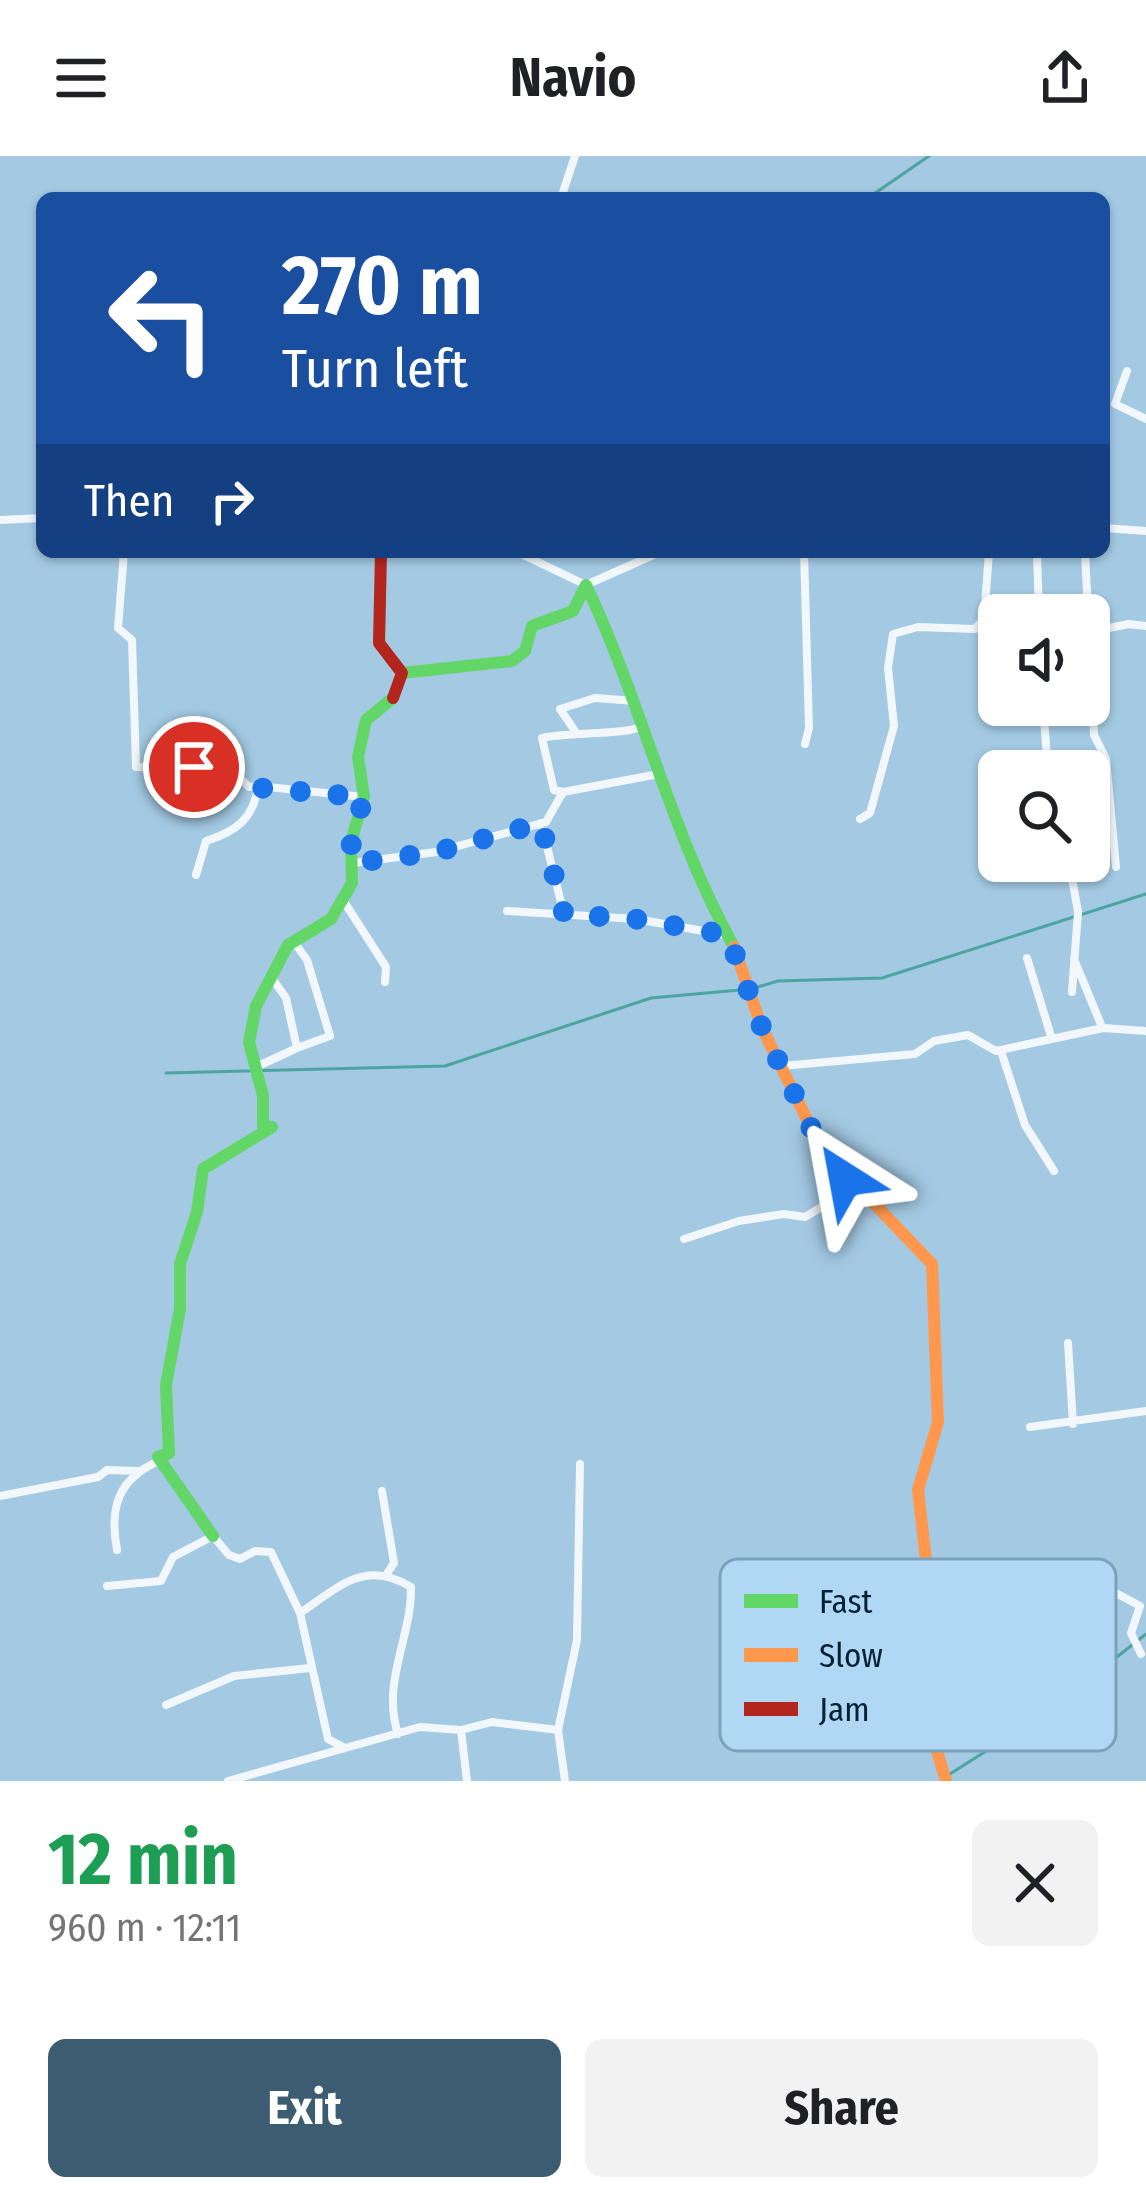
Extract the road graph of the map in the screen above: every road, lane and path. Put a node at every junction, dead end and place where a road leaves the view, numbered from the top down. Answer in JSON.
{"nodes":[{"id":1,"x":575,"y":156,"type":"edge"},
{"id":2,"x":563,"y":192,"type":"edge"},
{"id":3,"x":1127,"y":371,"type":"dead end"},
{"id":4,"x":1146,"y":419,"type":"edge"},
{"id":5,"x":36,"y":518,"type":"edge"},
{"id":6,"x":1146,"y":518,"type":"edge"},
{"id":7,"x":0,"y":520,"type":"edge"},
{"id":8,"x":1110,"y":528,"type":"edge"},
{"id":9,"x":1144,"y":531,"type":"edge"},
{"id":10,"x":124,"y":558,"type":"edge"},
{"id":11,"x":381,"y":558,"type":"edge"},
{"id":12,"x":530,"y":558,"type":"edge"},
{"id":13,"x":647,"y":558,"type":"edge"},
{"id":14,"x":804,"y":558,"type":"edge"},
{"id":15,"x":989,"y":558,"type":"edge"},
{"id":16,"x":1037,"y":558,"type":"edge"},
{"id":17,"x":1085,"y":558,"type":"edge"},
{"id":18,"x":586,"y":585,"type":"junction"},
{"id":19,"x":1038,"y":594,"type":"edge"},
{"id":20,"x":1087,"y":594,"type":"edge"},
{"id":21,"x":1146,"y":626,"type":"edge"},
{"id":22,"x":1110,"y":628,"type":"edge"},
{"id":23,"x":402,"y":673,"type":"junction"},
{"id":24,"x":635,"y":701,"type":"junction"},
{"id":25,"x":644,"y":726,"type":"junction"},
{"id":26,"x":1094,"y":726,"type":"edge"},
{"id":27,"x":575,"y":730,"type":"junction"},
{"id":28,"x":805,"y":744,"type":"dead end"},
{"id":29,"x":659,"y":774,"type":"junction"},
{"id":30,"x":258,"y":786,"type":"junction"},
{"id":31,"x":563,"y":792,"type":"junction"},
{"id":32,"x":364,"y":797,"type":"junction"},
{"id":33,"x":860,"y":819,"type":"dead end"},
{"id":34,"x":541,"y":823,"type":"junction"},
{"id":35,"x":353,"y":863,"type":"junction"},
{"id":36,"x":1116,"y":867,"type":"dead end"},
{"id":37,"x":196,"y":874,"type":"dead end"},
{"id":38,"x":1073,"y":882,"type":"edge"},
{"id":39,"x":343,"y":900,"type":"junction"},
{"id":40,"x":507,"y":911,"type":"dead end"},
{"id":41,"x":564,"y":914,"type":"junction"},
{"id":42,"x":728,"y":935,"type":"junction"},
{"id":43,"x":294,"y":942,"type":"junction"},
{"id":44,"x":1027,"y":958,"type":"dead end"},
{"id":45,"x":1073,"y":959,"type":"junction"},
{"id":46,"x":272,"y":978,"type":"junction"},
{"id":47,"x":386,"y":982,"type":"dead end"},
{"id":48,"x":1072,"y":992,"type":"dead end"},
{"id":49,"x":1103,"y":1028,"type":"junction"},
{"id":50,"x":1146,"y":1031,"type":"edge"},
{"id":51,"x":1051,"y":1036,"type":"junction"},
{"id":52,"x":298,"y":1048,"type":"junction"},
{"id":53,"x":1001,"y":1051,"type":"junction"},
{"id":54,"x":782,"y":1066,"type":"junction"},
{"id":55,"x":256,"y":1067,"type":"junction"},
{"id":56,"x":1054,"y":1171,"type":"dead end"},
{"id":57,"x":845,"y":1179,"type":"junction"},
{"id":58,"x":684,"y":1238,"type":"dead end"},
{"id":59,"x":1068,"y":1343,"type":"dead end"},
{"id":60,"x":1146,"y":1411,"type":"edge"},
{"id":61,"x":1073,"y":1424,"type":"junction"},
{"id":62,"x":1030,"y":1427,"type":"dead end"},
{"id":63,"x":160,"y":1460,"type":"junction"},
{"id":64,"x":580,"y":1464,"type":"dead end"},
{"id":65,"x":140,"y":1471,"type":"junction"},
{"id":66,"x":382,"y":1491,"type":"dead end"},
{"id":67,"x":0,"y":1496,"type":"edge"},
{"id":68,"x":213,"y":1536,"type":"junction"},
{"id":69,"x":117,"y":1550,"type":"dead end"},
{"id":70,"x":924,"y":1559,"type":"edge"},
{"id":71,"x":388,"y":1572,"type":"junction"},
{"id":72,"x":107,"y":1586,"type":"dead end"},
{"id":73,"x":1116,"y":1593,"type":"edge"},
{"id":74,"x":300,"y":1613,"type":"junction"},
{"id":75,"x":1141,"y":1654,"type":"dead end"},
{"id":76,"x":310,"y":1668,"type":"junction"},
{"id":77,"x":166,"y":1705,"type":"dead end"},
{"id":78,"x":460,"y":1730,"type":"junction"},
{"id":79,"x":558,"y":1730,"type":"junction"},
{"id":80,"x":398,"y":1734,"type":"junction"},
{"id":81,"x":345,"y":1748,"type":"junction"},
{"id":82,"x":937,"y":1751,"type":"edge"},
{"id":83,"x":227,"y":1781,"type":"edge"},
{"id":84,"x":467,"y":1781,"type":"edge"},
{"id":85,"x":566,"y":1781,"type":"edge"},
{"id":86,"x":946,"y":1781,"type":"edge"}],
"edges":[{"from":1,"to":2,"type":"street"},
{"from":3,"to":4,"type":"street"},
{"from":5,"to":7,"type":"street"},
{"from":6,"to":9,"type":"street"},
{"from":8,"to":9,"type":"street"},
{"from":10,"to":30,"type":"street"},
{"from":11,"to":23,"type":"street"},
{"from":12,"to":18,"type":"street"},
{"from":13,"to":18,"type":"street"},
{"from":14,"to":28,"type":"street"},
{"from":15,"to":33,"type":"street"},
{"from":16,"to":19,"type":"street"},
{"from":17,"to":20,"type":"street"},
{"from":18,"to":23,"type":"street"},
{"from":18,"to":24,"type":"street"},
{"from":21,"to":22,"type":"street"},
{"from":23,"to":32,"type":"street"},
{"from":24,"to":25,"type":"street"},
{"from":24,"to":27,"type":"street"},
{"from":25,"to":27,"type":"street"},
{"from":25,"to":29,"type":"street"},
{"from":26,"to":36,"type":"street"},
{"from":27,"to":31,"type":"street"},
{"from":29,"to":31,"type":"street"},
{"from":29,"to":42,"type":"street"},
{"from":30,"to":32,"type":"street"},
{"from":30,"to":37,"type":"street"},
{"from":31,"to":34,"type":"street"},
{"from":32,"to":35,"type":"street"},
{"from":34,"to":35,"type":"street"},
{"from":34,"to":41,"type":"street"},
{"from":35,"to":39,"type":"street"},
{"from":38,"to":45,"type":"street"},
{"from":39,"to":43,"type":"street"},
{"from":39,"to":47,"type":"street"},
{"from":40,"to":41,"type":"street"},
{"from":41,"to":42,"type":"street"},
{"from":42,"to":54,"type":"street"},
{"from":43,"to":46,"type":"street"},
{"from":43,"to":52,"type":"street"},
{"from":44,"to":51,"type":"street"},
{"from":45,"to":48,"type":"street"},
{"from":45,"to":49,"type":"street"},
{"from":46,"to":52,"type":"street"},
{"from":46,"to":55,"type":"street"},
{"from":49,"to":50,"type":"street"},
{"from":49,"to":51,"type":"street"},
{"from":51,"to":53,"type":"street"},
{"from":52,"to":55,"type":"street"},
{"from":53,"to":54,"type":"street"},
{"from":53,"to":56,"type":"street"},
{"from":54,"to":57,"type":"street"},
{"from":55,"to":63,"type":"street"},
{"from":57,"to":58,"type":"street"},
{"from":57,"to":70,"type":"street"},
{"from":59,"to":61,"type":"street"},
{"from":60,"to":61,"type":"street"},
{"from":61,"to":62,"type":"street"},
{"from":63,"to":65,"type":"street"},
{"from":63,"to":68,"type":"street"},
{"from":64,"to":79,"type":"street"},
{"from":65,"to":67,"type":"street"},
{"from":65,"to":69,"type":"street"},
{"from":66,"to":71,"type":"street"},
{"from":68,"to":72,"type":"street"},
{"from":68,"to":74,"type":"street"},
{"from":71,"to":74,"type":"street"},
{"from":71,"to":80,"type":"street"},
{"from":73,"to":75,"type":"street"},
{"from":74,"to":76,"type":"street"},
{"from":76,"to":77,"type":"street"},
{"from":76,"to":81,"type":"street"},
{"from":78,"to":79,"type":"street"},
{"from":78,"to":80,"type":"street"},
{"from":78,"to":84,"type":"street"},
{"from":79,"to":85,"type":"street"},
{"from":80,"to":81,"type":"street"},
{"from":81,"to":83,"type":"street"},
{"from":82,"to":86,"type":"street"}]}
